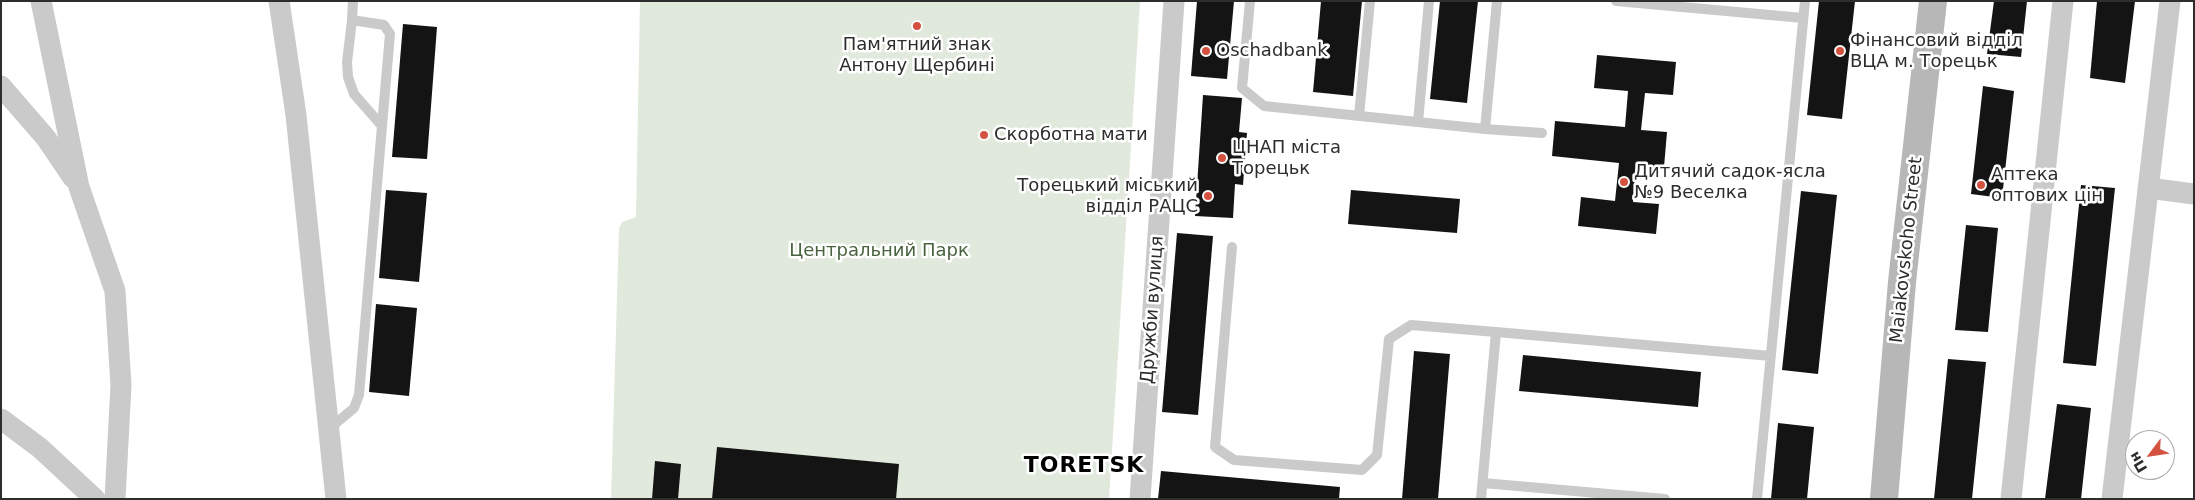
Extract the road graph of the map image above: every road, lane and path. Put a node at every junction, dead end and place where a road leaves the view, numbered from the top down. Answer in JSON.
{"nodes":[{"id":1,"x":42,"y":1,"type":"edge"},
{"id":2,"x":279,"y":1,"type":"edge"},
{"id":3,"x":353,"y":1,"type":"edge"},
{"id":4,"x":1174,"y":1,"type":"edge"},
{"id":5,"x":1250,"y":1,"type":"edge"},
{"id":6,"x":1370,"y":1,"type":"edge"},
{"id":7,"x":1429,"y":1,"type":"edge"},
{"id":8,"x":1498,"y":1,"type":"edge"},
{"id":9,"x":1616,"y":1,"type":"edge"},
{"id":10,"x":1805,"y":1,"type":"edge"},
{"id":11,"x":1933,"y":1,"type":"edge"},
{"id":12,"x":2063,"y":1,"type":"edge"},
{"id":13,"x":2170,"y":1,"type":"edge"},
{"id":14,"x":1803,"y":18,"type":"junction"},
{"id":15,"x":352,"y":20,"type":"junction"},
{"id":16,"x":1,"y":86,"type":"edge"},
{"id":17,"x":1359,"y":116,"type":"junction"},
{"id":18,"x":1418,"y":122,"type":"junction"},
{"id":19,"x":382,"y":126,"type":"junction"},
{"id":20,"x":1485,"y":128,"type":"junction"},
{"id":21,"x":1542,"y":133,"type":"dead end"},
{"id":22,"x":79,"y":187,"type":"junction"},
{"id":23,"x":2148,"y":188,"type":"junction"},
{"id":24,"x":2194,"y":194,"type":"edge"},
{"id":25,"x":1232,"y":247,"type":"dead end"},
{"id":26,"x":1496,"y":332,"type":"junction"},
{"id":27,"x":1771,"y":356,"type":"junction"},
{"id":28,"x":1,"y":419,"type":"edge"},
{"id":29,"x":329,"y":429,"type":"junction"},
{"id":30,"x":1483,"y":483,"type":"junction"},
{"id":31,"x":95,"y":499,"type":"edge"},
{"id":32,"x":115,"y":499,"type":"edge"},
{"id":33,"x":336,"y":499,"type":"edge"},
{"id":34,"x":1140,"y":499,"type":"edge"},
{"id":35,"x":1481,"y":499,"type":"edge"},
{"id":36,"x":1665,"y":499,"type":"edge"},
{"id":37,"x":1757,"y":499,"type":"edge"},
{"id":38,"x":1884,"y":499,"type":"edge"},
{"id":39,"x":2011,"y":499,"type":"edge"},
{"id":40,"x":2112,"y":499,"type":"edge"}],
"edges":[{"from":1,"to":22,"type":"street"},
{"from":2,"to":29,"type":"street"},
{"from":3,"to":15,"type":"lane"},
{"from":4,"to":34,"type":"street","name":"Дружби вулиця"},
{"from":5,"to":17,"type":"lane"},
{"from":6,"to":17,"type":"lane"},
{"from":7,"to":18,"type":"lane"},
{"from":8,"to":20,"type":"lane"},
{"from":9,"to":14,"type":"lane"},
{"from":10,"to":14,"type":"lane"},
{"from":11,"to":38,"type":"main road","name":"Maiakovskoho Street"},
{"from":12,"to":39,"type":"street"},
{"from":13,"to":23,"type":"street"},
{"from":14,"to":27,"type":"lane"},
{"from":15,"to":19,"type":"lane"},
{"from":15,"to":19,"type":"lane"},
{"from":16,"to":22,"type":"street"},
{"from":17,"to":18,"type":"lane"},
{"from":18,"to":20,"type":"lane"},
{"from":19,"to":29,"type":"lane"},
{"from":20,"to":21,"type":"lane"},
{"from":22,"to":32,"type":"street"},
{"from":23,"to":24,"type":"street"},
{"from":23,"to":40,"type":"street"},
{"from":25,"to":26,"type":"lane"},
{"from":26,"to":27,"type":"lane"},
{"from":26,"to":30,"type":"lane"},
{"from":27,"to":37,"type":"lane"},
{"from":28,"to":31,"type":"street"},
{"from":29,"to":33,"type":"street"},
{"from":30,"to":35,"type":"lane"},
{"from":30,"to":36,"type":"lane"}]}
